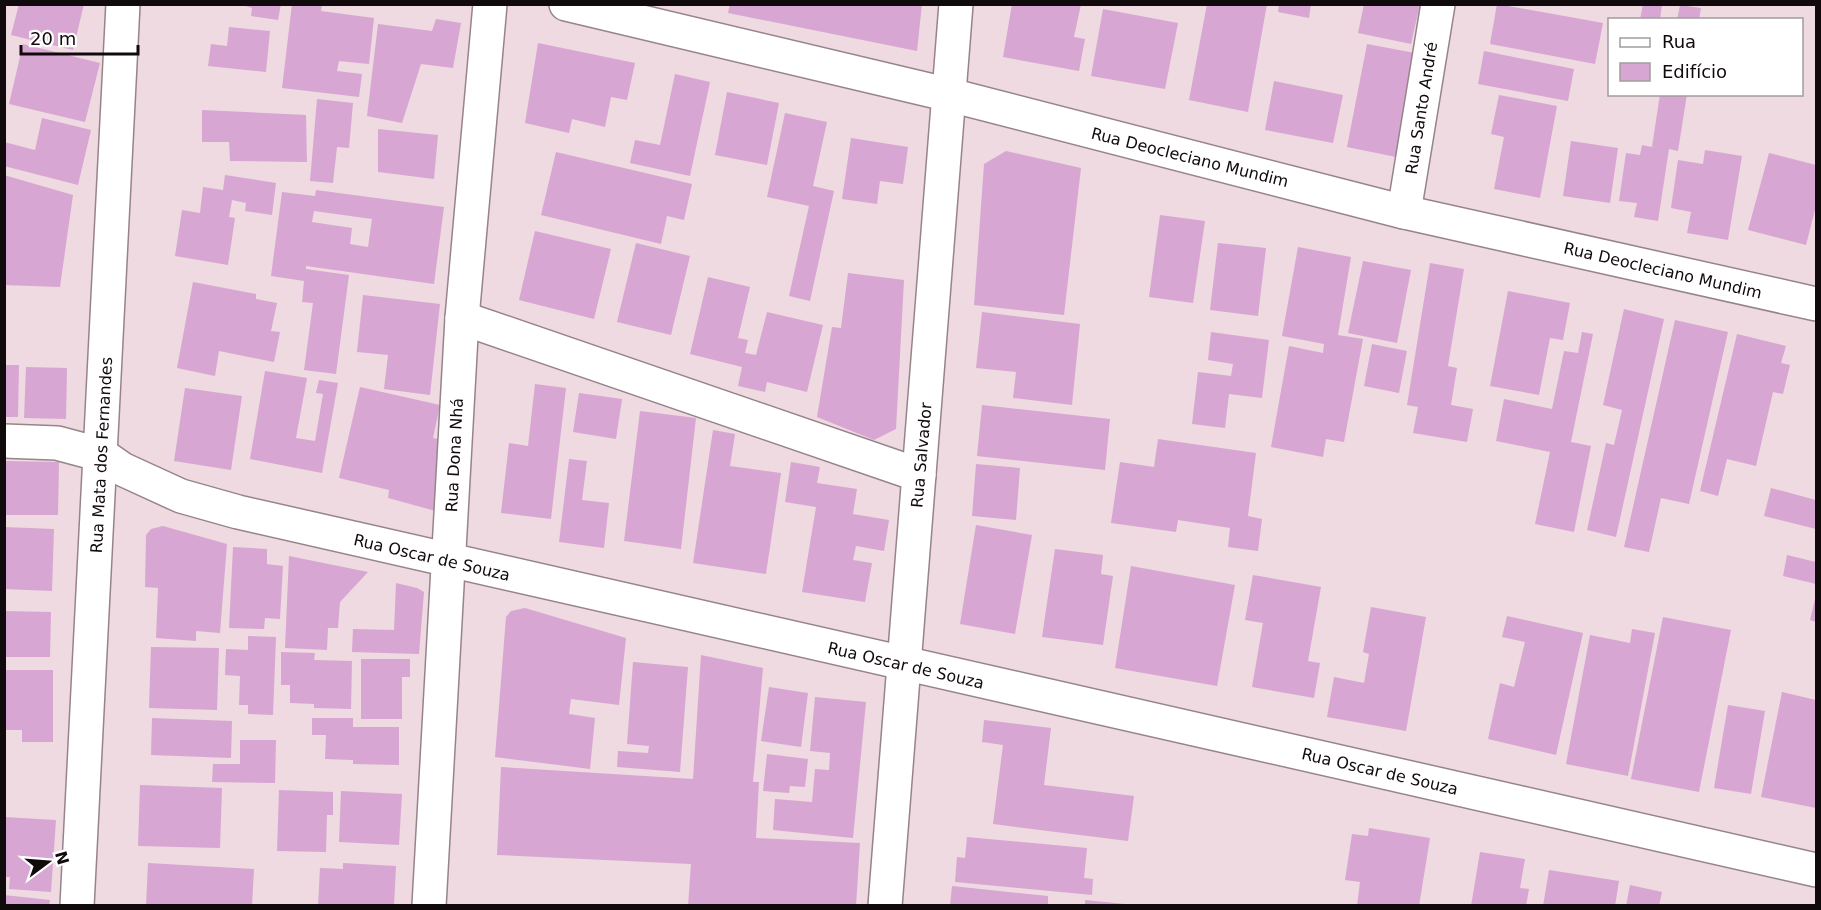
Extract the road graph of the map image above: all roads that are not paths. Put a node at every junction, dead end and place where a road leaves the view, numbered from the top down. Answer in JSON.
{"nodes":[{"id":1,"x":123,"y":4,"type":"edge"},
{"id":2,"x":490,"y":4,"type":"edge"},
{"id":3,"x":566,"y":4,"type":"edge"},
{"id":4,"x":956,"y":4,"type":"edge"},
{"id":5,"x":1438,"y":4,"type":"edge"},
{"id":6,"x":950,"y":95,"type":"junction"},
{"id":7,"x":1404,"y":212,"type":"junction"},
{"id":8,"x":1816,"y":304,"type":"edge"},
{"id":9,"x":462,"y":318,"type":"junction"},
{"id":10,"x":4,"y":441,"type":"edge"},
{"id":11,"x":102,"y":455,"type":"junction"},
{"id":12,"x":919,"y":475,"type":"junction"},
{"id":13,"x":448,"y":562,"type":"junction"},
{"id":14,"x":903,"y":664,"type":"junction"},
{"id":15,"x":1816,"y":870,"type":"edge"},
{"id":16,"x":77,"y":906,"type":"edge"},
{"id":17,"x":429,"y":906,"type":"edge"},
{"id":18,"x":885,"y":906,"type":"edge"}],
"edges":[{"from":1,"to":11,"type":"street","name":"Rua Mata dos Fernandes"},
{"from":2,"to":9,"type":"street","name":"Rua Dona Nhá"},
{"from":3,"to":6,"type":"street","name":"Rua Deocleciano Mundim"},
{"from":4,"to":6,"type":"street","name":"Rua Salvador"},
{"from":5,"to":7,"type":"street","name":"Rua Santo André"},
{"from":6,"to":7,"type":"street","name":"Rua Deocleciano Mundim"},
{"from":6,"to":12,"type":"street","name":"Rua Salvador"},
{"from":7,"to":8,"type":"street","name":"Rua Deocleciano Mundim"},
{"from":9,"to":12,"type":"street"},
{"from":9,"to":13,"type":"street","name":"Rua Dona Nhá"},
{"from":10,"to":11,"type":"street","name":"Rua Oscar de Souza"},
{"from":11,"to":13,"type":"street","name":"Rua Oscar de Souza"},
{"from":11,"to":16,"type":"street","name":"Rua Mata dos Fernandes"},
{"from":12,"to":14,"type":"street","name":"Rua Salvador"},
{"from":13,"to":14,"type":"street","name":"Rua Oscar de Souza"},
{"from":13,"to":17,"type":"street","name":"Rua Dona Nhá"},
{"from":14,"to":15,"type":"street","name":"Rua Oscar de Souza"},
{"from":14,"to":18,"type":"street","name":"Rua Salvador"}]}
